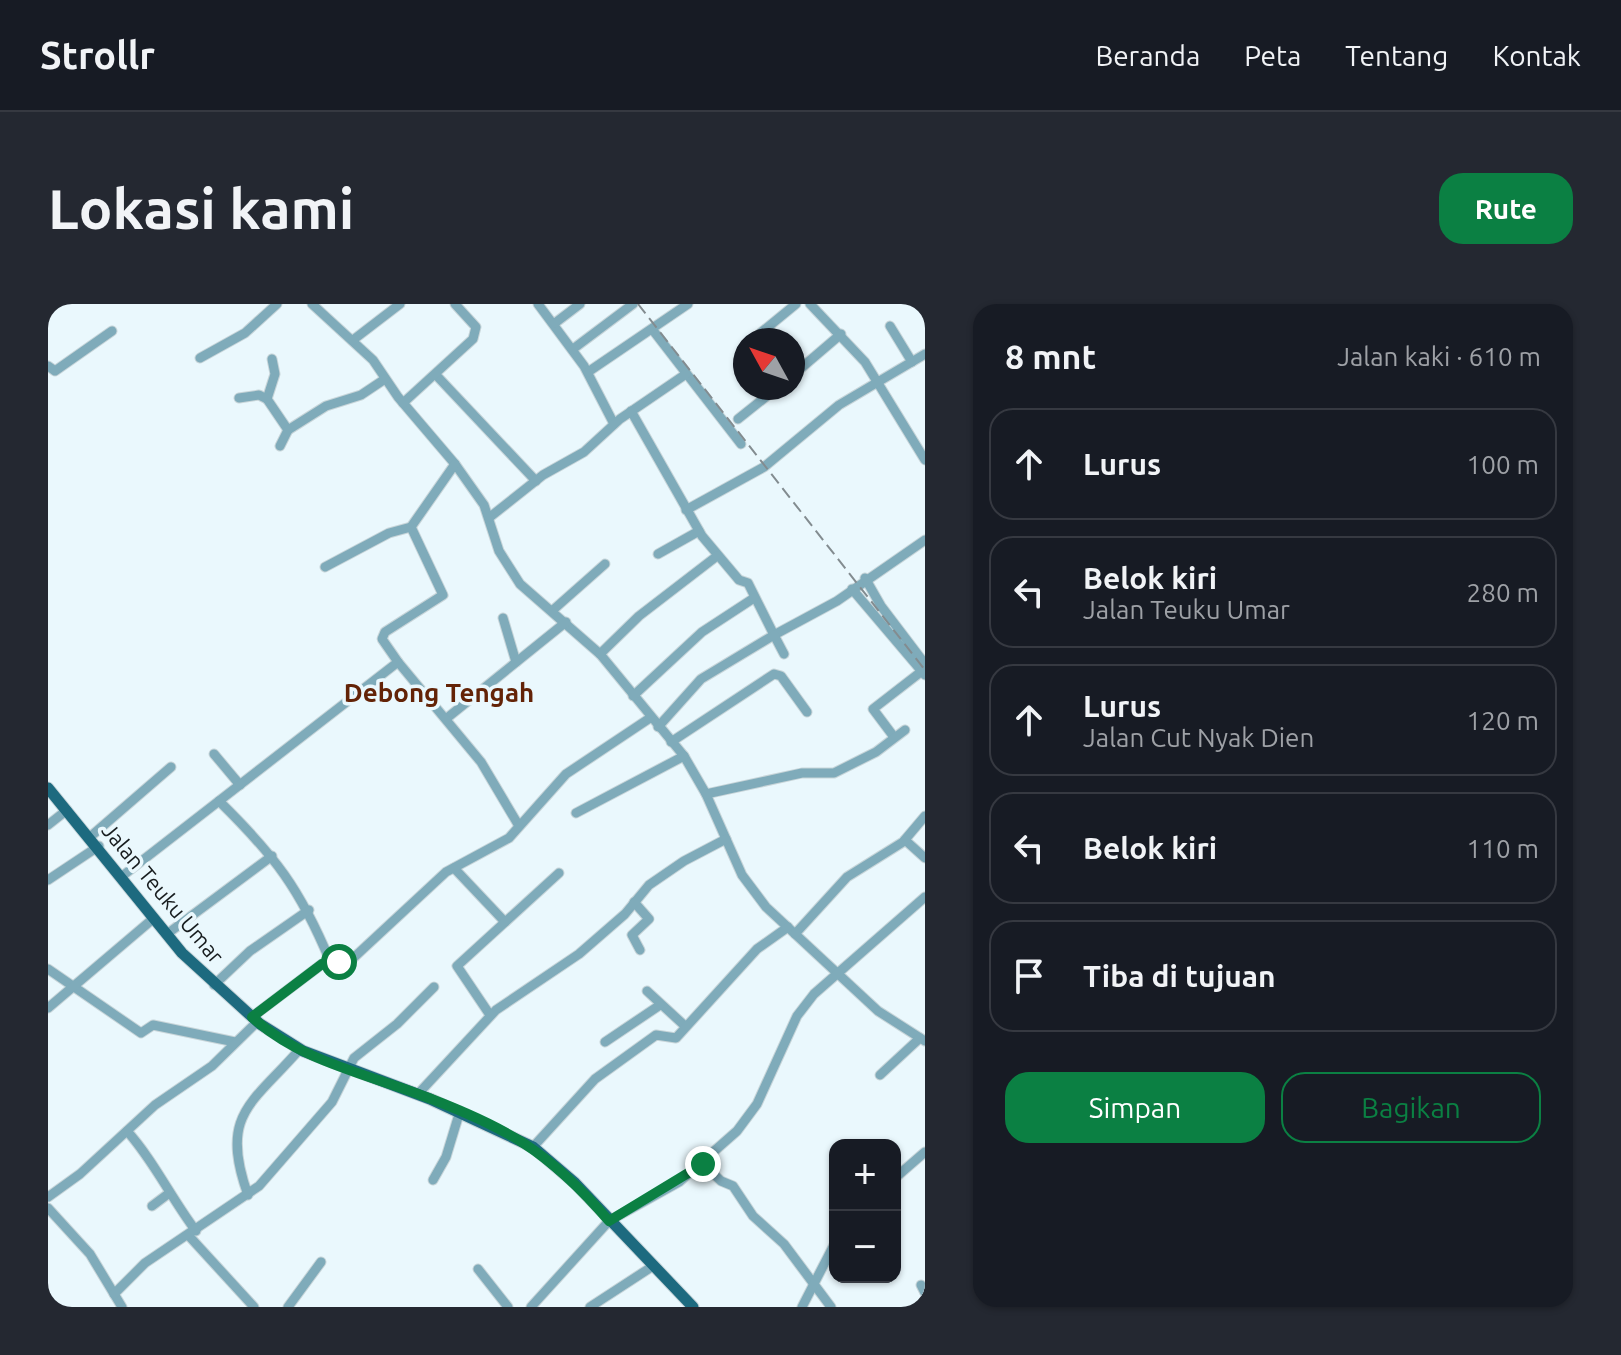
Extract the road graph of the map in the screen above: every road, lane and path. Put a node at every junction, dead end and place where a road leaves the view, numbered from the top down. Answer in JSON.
{"nodes":[{"id":1,"x":277,"y":304,"type":"edge"},
{"id":2,"x":312,"y":304,"type":"edge"},
{"id":3,"x":400,"y":304,"type":"edge"},
{"id":4,"x":455,"y":304,"type":"edge"},
{"id":5,"x":538,"y":304,"type":"edge"},
{"id":6,"x":580,"y":304,"type":"edge"},
{"id":7,"x":633,"y":304,"type":"edge"},
{"id":8,"x":688,"y":304,"type":"edge"},
{"id":9,"x":796,"y":304,"type":"edge"},
{"id":10,"x":810,"y":304,"type":"edge"},
{"id":11,"x":555,"y":323,"type":"junction"},
{"id":12,"x":890,"y":326,"type":"dead end"},
{"id":13,"x":767,"y":328,"type":"edge"},
{"id":14,"x":652,"y":329,"type":"junction"},
{"id":15,"x":112,"y":331,"type":"dead end"},
{"id":16,"x":841,"y":334,"type":"junction"},
{"id":17,"x":353,"y":340,"type":"junction"},
{"id":18,"x":573,"y":349,"type":"junction"},
{"id":19,"x":925,"y":354,"type":"edge"},
{"id":20,"x":200,"y":358,"type":"dead end"},
{"id":21,"x":272,"y":359,"type":"dead end"},
{"id":22,"x":912,"y":362,"type":"junction"},
{"id":23,"x":805,"y":365,"type":"edge"},
{"id":24,"x":48,"y":366,"type":"edge"},
{"id":25,"x":588,"y":372,"type":"junction"},
{"id":26,"x":686,"y":374,"type":"junction"},
{"id":27,"x":436,"y":375,"type":"junction"},
{"id":28,"x":385,"y":379,"type":"junction"},
{"id":29,"x":879,"y":382,"type":"junction"},
{"id":30,"x":239,"y":398,"type":"dead end"},
{"id":31,"x":267,"y":399,"type":"junction"},
{"id":32,"x":762,"y":400,"type":"edge"},
{"id":33,"x":403,"y":403,"type":"junction"},
{"id":34,"x":631,"y":411,"type":"junction"},
{"id":35,"x":738,"y":419,"type":"dead end"},
{"id":36,"x":614,"y":424,"type":"junction"},
{"id":37,"x":288,"y":430,"type":"junction"},
{"id":38,"x":741,"y":444,"type":"dead end"},
{"id":39,"x":280,"y":446,"type":"dead end"},
{"id":40,"x":925,"y":460,"type":"edge"},
{"id":41,"x":455,"y":464,"type":"junction"},
{"id":42,"x":536,"y":481,"type":"junction"},
{"id":43,"x":686,"y":510,"type":"junction"},
{"id":44,"x":490,"y":517,"type":"junction"},
{"id":45,"x":411,"y":527,"type":"junction"},
{"id":46,"x":699,"y":531,"type":"junction"},
{"id":47,"x":925,"y":540,"type":"edge"},
{"id":48,"x":658,"y":554,"type":"dead end"},
{"id":49,"x":717,"y":556,"type":"junction"},
{"id":50,"x":605,"y":564,"type":"dead end"},
{"id":51,"x":325,"y":567,"type":"dead end"},
{"id":52,"x":865,"y":578,"type":"junction"},
{"id":53,"x":852,"y":589,"type":"junction"},
{"id":54,"x":754,"y":598,"type":"junction"},
{"id":55,"x":553,"y":610,"type":"junction"},
{"id":56,"x":503,"y":618,"type":"dead end"},
{"id":57,"x":566,"y":622,"type":"junction"},
{"id":58,"x":774,"y":635,"type":"junction"},
{"id":59,"x":600,"y":654,"type":"junction"},
{"id":60,"x":784,"y":654,"type":"dead end"},
{"id":61,"x":398,"y":662,"type":"junction"},
{"id":62,"x":516,"y":662,"type":"junction"},
{"id":63,"x":924,"y":670,"type":"edge"},
{"id":64,"x":633,"y":696,"type":"junction"},
{"id":65,"x":807,"y":712,"type":"dead end"},
{"id":66,"x":447,"y":718,"type":"junction"},
{"id":67,"x":650,"y":718,"type":"junction"},
{"id":68,"x":658,"y":727,"type":"junction"},
{"id":69,"x":905,"y":730,"type":"dead end"},
{"id":70,"x":894,"y":737,"type":"junction"},
{"id":71,"x":671,"y":742,"type":"junction"},
{"id":72,"x":214,"y":754,"type":"dead end"},
{"id":73,"x":684,"y":756,"type":"junction"},
{"id":74,"x":171,"y":767,"type":"dead end"},
{"id":75,"x":240,"y":785,"type":"junction"},
{"id":76,"x":48,"y":788,"type":"edge"},
{"id":77,"x":706,"y":794,"type":"junction"},
{"id":78,"x":219,"y":801,"type":"junction"},
{"id":79,"x":67,"y":810,"type":"junction"},
{"id":80,"x":576,"y":813,"type":"dead end"},
{"id":81,"x":925,"y":816,"type":"edge"},
{"id":82,"x":48,"y":825,"type":"edge"},
{"id":83,"x":519,"y":826,"type":"junction"},
{"id":84,"x":90,"y":837,"type":"junction"},
{"id":85,"x":726,"y":839,"type":"junction"},
{"id":86,"x":905,"y":840,"type":"junction"},
{"id":87,"x":99,"y":846,"type":"junction"},
{"id":88,"x":272,"y":856,"type":"junction"},
{"id":89,"x":925,"y":858,"type":"edge"},
{"id":90,"x":454,"y":868,"type":"junction"},
{"id":91,"x":559,"y":873,"type":"dead end"},
{"id":92,"x":121,"y":877,"type":"junction"},
{"id":93,"x":48,"y":880,"type":"edge"},
{"id":94,"x":923,"y":901,"type":"edge"},
{"id":95,"x":634,"y":902,"type":"junction"},
{"id":96,"x":309,"y":910,"type":"junction"},
{"id":97,"x":154,"y":918,"type":"junction"},
{"id":98,"x":505,"y":922,"type":"junction"},
{"id":99,"x":792,"y":931,"type":"junction"},
{"id":100,"x":167,"y":934,"type":"junction"},
{"id":101,"x":640,"y":950,"type":"dead end"},
{"id":102,"x":330,"y":961,"type":"junction"},
{"id":103,"x":48,"y":969,"type":"edge"},
{"id":104,"x":838,"y":970,"type":"junction"},
{"id":105,"x":214,"y":985,"type":"junction"},
{"id":106,"x":77,"y":987,"type":"junction"},
{"id":107,"x":434,"y":987,"type":"dead end"},
{"id":108,"x":647,"y":991,"type":"dead end"},
{"id":109,"x":660,"y":1005,"type":"junction"},
{"id":110,"x":48,"y":1008,"type":"edge"},
{"id":111,"x":490,"y":1015,"type":"junction"},
{"id":112,"x":255,"y":1019,"type":"junction"},
{"id":113,"x":685,"y":1026,"type":"junction"},
{"id":114,"x":922,"y":1040,"type":"edge"},
{"id":115,"x":235,"y":1042,"type":"junction"},
{"id":116,"x":605,"y":1042,"type":"dead end"},
{"id":117,"x":299,"y":1050,"type":"junction"},
{"id":118,"x":349,"y":1069,"type":"junction"},
{"id":119,"x":880,"y":1075,"type":"dead end"},
{"id":120,"x":418,"y":1094,"type":"junction"},
{"id":121,"x":460,"y":1111,"type":"junction"},
{"id":122,"x":127,"y":1131,"type":"junction"},
{"id":123,"x":533,"y":1147,"type":"junction"},
{"id":124,"x":925,"y":1152,"type":"edge"},
{"id":125,"x":703,"y":1164,"type":"junction"},
{"id":126,"x":901,"y":1173,"type":"edge"},
{"id":127,"x":433,"y":1180,"type":"dead end"},
{"id":128,"x":168,"y":1194,"type":"junction"},
{"id":129,"x":248,"y":1195,"type":"junction"},
{"id":130,"x":48,"y":1197,"type":"edge"},
{"id":131,"x":152,"y":1206,"type":"dead end"},
{"id":132,"x":48,"y":1208,"type":"edge"},
{"id":133,"x":609,"y":1221,"type":"junction"},
{"id":134,"x":192,"y":1233,"type":"junction"},
{"id":135,"x":829,"y":1256,"type":"edge"},
{"id":136,"x":321,"y":1262,"type":"dead end"},
{"id":137,"x":653,"y":1266,"type":"junction"},
{"id":138,"x":478,"y":1269,"type":"dead end"},
{"id":139,"x":815,"y":1286,"type":"junction"},
{"id":140,"x":114,"y":1294,"type":"junction"},
{"id":141,"x":252,"y":1304,"type":"edge"},
{"id":142,"x":122,"y":1307,"type":"edge"},
{"id":143,"x":240,"y":1307,"type":"edge"},
{"id":144,"x":288,"y":1307,"type":"edge"},
{"id":145,"x":508,"y":1307,"type":"edge"},
{"id":146,"x":531,"y":1307,"type":"edge"},
{"id":147,"x":590,"y":1307,"type":"edge"},
{"id":148,"x":693,"y":1307,"type":"edge"},
{"id":149,"x":802,"y":1307,"type":"edge"},
{"id":150,"x":831,"y":1307,"type":"edge"}],
"edges":[{"from":1,"to":20,"type":"street"},
{"from":2,"to":17,"type":"street"},
{"from":3,"to":17,"type":"street"},
{"from":4,"to":27,"type":"street"},
{"from":5,"to":11,"type":"street"},
{"from":6,"to":11,"type":"street"},
{"from":7,"to":18,"type":"street"},
{"from":8,"to":14,"type":"street"},
{"from":9,"to":13,"type":"street"},
{"from":10,"to":16,"type":"street"},
{"from":11,"to":18,"type":"street"},
{"from":12,"to":22,"type":"street"},
{"from":14,"to":25,"type":"street"},
{"from":14,"to":26,"type":"street"},
{"from":15,"to":24,"type":"street"},
{"from":16,"to":23,"type":"street"},
{"from":16,"to":29,"type":"street"},
{"from":17,"to":28,"type":"street"},
{"from":18,"to":25,"type":"street"},
{"from":19,"to":22,"type":"street"},
{"from":21,"to":31,"type":"street"},
{"from":22,"to":29,"type":"street"},
{"from":25,"to":36,"type":"street"},
{"from":26,"to":34,"type":"street"},
{"from":26,"to":38,"type":"street"},
{"from":27,"to":33,"type":"street"},
{"from":27,"to":42,"type":"street"},
{"from":28,"to":33,"type":"street"},
{"from":28,"to":37,"type":"street"},
{"from":29,"to":40,"type":"street"},
{"from":29,"to":43,"type":"street"},
{"from":30,"to":31,"type":"street"},
{"from":31,"to":37,"type":"street"},
{"from":32,"to":35,"type":"street"},
{"from":33,"to":41,"type":"street"},
{"from":34,"to":36,"type":"street"},
{"from":34,"to":43,"type":"street"},
{"from":36,"to":42,"type":"street"},
{"from":37,"to":39,"type":"street"},
{"from":41,"to":44,"type":"street"},
{"from":41,"to":45,"type":"street"},
{"from":42,"to":44,"type":"street"},
{"from":43,"to":46,"type":"street"},
{"from":44,"to":55,"type":"street"},
{"from":45,"to":51,"type":"street"},
{"from":45,"to":61,"type":"street"},
{"from":46,"to":48,"type":"street"},
{"from":46,"to":49,"type":"street"},
{"from":47,"to":52,"type":"street"},
{"from":49,"to":54,"type":"street"},
{"from":49,"to":59,"type":"street"},
{"from":50,"to":55,"type":"street"},
{"from":52,"to":53,"type":"street"},
{"from":52,"to":63,"type":"street"},
{"from":53,"to":58,"type":"street"},
{"from":53,"to":63,"type":"street"},
{"from":54,"to":58,"type":"street"},
{"from":54,"to":64,"type":"street"},
{"from":55,"to":57,"type":"street"},
{"from":56,"to":62,"type":"street"},
{"from":57,"to":59,"type":"street"},
{"from":57,"to":62,"type":"street"},
{"from":58,"to":60,"type":"street"},
{"from":58,"to":68,"type":"street"},
{"from":59,"to":64,"type":"street"},
{"from":61,"to":66,"type":"street"},
{"from":61,"to":75,"type":"street"},
{"from":62,"to":66,"type":"street"},
{"from":63,"to":70,"type":"street"},
{"from":64,"to":67,"type":"street"},
{"from":65,"to":71,"type":"street"},
{"from":66,"to":83,"type":"street"},
{"from":67,"to":68,"type":"street"},
{"from":67,"to":83,"type":"street"},
{"from":68,"to":71,"type":"street"},
{"from":69,"to":70,"type":"street"},
{"from":70,"to":77,"type":"street"},
{"from":71,"to":73,"type":"street"},
{"from":72,"to":75,"type":"street"},
{"from":73,"to":77,"type":"street"},
{"from":73,"to":80,"type":"street"},
{"from":74,"to":84,"type":"street"},
{"from":75,"to":78,"type":"street"},
{"from":76,"to":79,"type":"main road","name":"Jalan Teuku Umar"},
{"from":77,"to":85,"type":"street"},
{"from":78,"to":88,"type":"street"},
{"from":78,"to":92,"type":"street"},
{"from":79,"to":82,"type":"street"},
{"from":79,"to":84,"type":"main road","name":"Jalan Teuku Umar"},
{"from":81,"to":86,"type":"street"},
{"from":83,"to":90,"type":"street"},
{"from":84,"to":87,"type":"main road","name":"Jalan Teuku Umar"},
{"from":85,"to":95,"type":"street"},
{"from":85,"to":99,"type":"street"},
{"from":86,"to":89,"type":"street"},
{"from":86,"to":99,"type":"street"},
{"from":87,"to":92,"type":"main road","name":"Jalan Teuku Umar"},
{"from":87,"to":93,"type":"street"},
{"from":88,"to":96,"type":"street"},
{"from":88,"to":100,"type":"street"},
{"from":90,"to":98,"type":"street"},
{"from":90,"to":102,"type":"street"},
{"from":91,"to":98,"type":"street"},
{"from":92,"to":97,"type":"main road","name":"Jalan Teuku Umar"},
{"from":94,"to":104,"type":"street"},
{"from":95,"to":101,"type":"street"},
{"from":95,"to":111,"type":"street"},
{"from":96,"to":102,"type":"street"},
{"from":96,"to":105,"type":"street"},
{"from":97,"to":100,"type":"main road","name":"Jalan Teuku Umar"},
{"from":97,"to":106,"type":"street"},
{"from":98,"to":111,"type":"street"},
{"from":99,"to":104,"type":"street"},
{"from":99,"to":113,"type":"street"},
{"from":100,"to":105,"type":"main road","name":"Jalan Teuku Umar"},
{"from":102,"to":112,"type":"street"},
{"from":103,"to":106,"type":"street"},
{"from":104,"to":114,"type":"street"},
{"from":104,"to":125,"type":"street"},
{"from":105,"to":112,"type":"main road","name":"Jalan Teuku Umar"},
{"from":106,"to":110,"type":"street"},
{"from":106,"to":115,"type":"street"},
{"from":107,"to":118,"type":"street"},
{"from":108,"to":109,"type":"street"},
{"from":109,"to":113,"type":"street"},
{"from":109,"to":116,"type":"street"},
{"from":111,"to":120,"type":"street"},
{"from":112,"to":115,"type":"street"},
{"from":112,"to":117,"type":"main road","name":"Jalan Teuku Umar"},
{"from":113,"to":123,"type":"street"},
{"from":114,"to":119,"type":"street"},
{"from":115,"to":122,"type":"street"},
{"from":117,"to":118,"type":"main road","name":"Jalan Teuku Umar"},
{"from":117,"to":129,"type":"street"},
{"from":118,"to":120,"type":"main road","name":"Jalan Teuku Umar"},
{"from":118,"to":129,"type":"street"},
{"from":120,"to":121,"type":"main road","name":"Jalan Teuku Umar"},
{"from":121,"to":123,"type":"main road","name":"Jalan Teuku Umar"},
{"from":121,"to":127,"type":"street"},
{"from":122,"to":128,"type":"street"},
{"from":122,"to":130,"type":"street"},
{"from":123,"to":133,"type":"main road","name":"Jalan Teuku Umar"},
{"from":124,"to":126,"type":"street"},
{"from":125,"to":133,"type":"street"},
{"from":125,"to":139,"type":"street"},
{"from":128,"to":131,"type":"street"},
{"from":128,"to":134,"type":"street"},
{"from":129,"to":134,"type":"street"},
{"from":132,"to":140,"type":"street"},
{"from":133,"to":137,"type":"main road","name":"Jalan Teuku Umar"},
{"from":133,"to":146,"type":"street"},
{"from":134,"to":140,"type":"street"},
{"from":134,"to":141,"type":"street"},
{"from":135,"to":139,"type":"street"},
{"from":136,"to":144,"type":"street"},
{"from":137,"to":147,"type":"street"},
{"from":137,"to":148,"type":"main road","name":"Jalan Teuku Umar"},
{"from":138,"to":145,"type":"street"},
{"from":139,"to":149,"type":"street"},
{"from":139,"to":150,"type":"street"},
{"from":140,"to":142,"type":"street"},
{"from":141,"to":143,"type":"street"}]}
